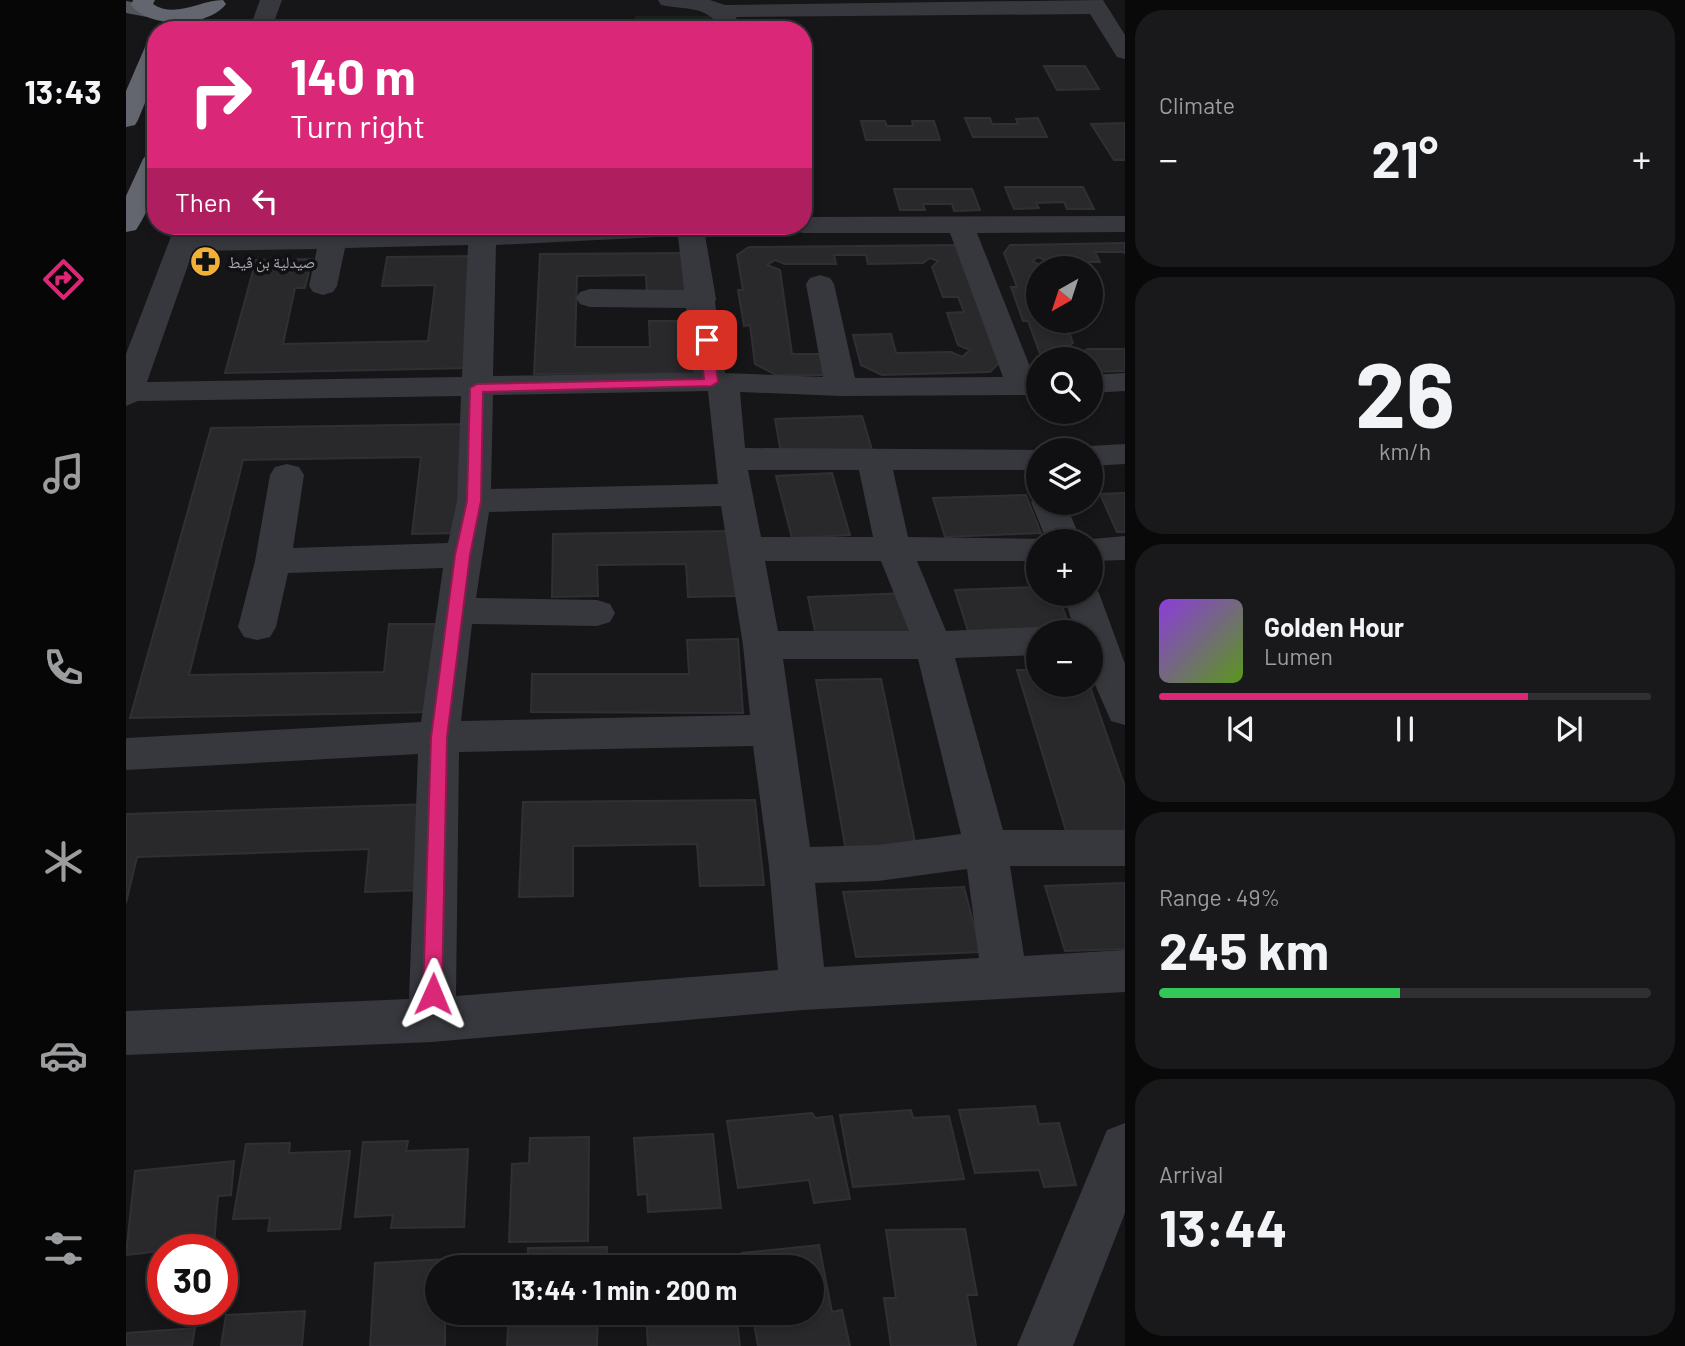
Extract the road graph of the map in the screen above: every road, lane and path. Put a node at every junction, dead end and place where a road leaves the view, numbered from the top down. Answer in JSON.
{"nodes":[{"id":1,"x":271,"y":0,"type":"edge"},
{"id":2,"x":669,"y":0,"type":"edge"},
{"id":3,"x":216,"y":2,"type":"edge"},
{"id":4,"x":977,"y":4,"type":"edge"},
{"id":5,"x":1095,"y":4,"type":"edge"},
{"id":6,"x":766,"y":5,"type":"edge"},
{"id":7,"x":874,"y":5,"type":"edge"},
{"id":8,"x":148,"y":12,"type":"edge"},
{"id":9,"x":208,"y":21,"type":"edge"},
{"id":10,"x":263,"y":21,"type":"edge"},
{"id":11,"x":728,"y":21,"type":"edge"},
{"id":12,"x":1125,"y":52,"type":"edge"},
{"id":13,"x":147,"y":69,"type":"edge"},
{"id":14,"x":127,"y":117,"type":"edge"},
{"id":15,"x":147,"y":179,"type":"edge"},
{"id":16,"x":960,"y":224,"type":"junction"},
{"id":17,"x":1125,"y":224,"type":"edge"},
{"id":18,"x":126,"y":225,"type":"edge"},
{"id":19,"x":812,"y":225,"type":"edge"},
{"id":20,"x":185,"y":235,"type":"edge"},
{"id":21,"x":215,"y":235,"type":"edge"},
{"id":22,"x":524,"y":235,"type":"edge"},
{"id":23,"x":691,"y":235,"type":"edge"},
{"id":24,"x":482,"y":237,"type":"junction"},
{"id":25,"x":333,"y":239,"type":"junction"},
{"id":26,"x":820,"y":284,"type":"dead end"},
{"id":27,"x":323,"y":286,"type":"dead end"},
{"id":28,"x":590,"y":298,"type":"dead end"},
{"id":29,"x":702,"y":299,"type":"junction"},
{"id":30,"x":1026,"y":378,"type":"edge"},
{"id":31,"x":1125,"y":382,"type":"edge"},
{"id":32,"x":717,"y":383,"type":"junction"},
{"id":33,"x":1103,"y":383,"type":"edge"},
{"id":34,"x":841,"y":387,"type":"junction"},
{"id":35,"x":1026,"y":387,"type":"edge"},
{"id":36,"x":477,"y":388,"type":"junction"},
{"id":37,"x":127,"y":394,"type":"edge"},
{"id":38,"x":1125,"y":454,"type":"edge"},
{"id":39,"x":1103,"y":455,"type":"edge"},
{"id":40,"x":874,"y":460,"type":"junction"},
{"id":41,"x":1026,"y":465,"type":"edge"},
{"id":42,"x":287,"y":475,"type":"dead end"},
{"id":43,"x":733,"y":477,"type":"junction"},
{"id":44,"x":474,"y":501,"type":"junction"},
{"id":45,"x":892,"y":547,"type":"junction"},
{"id":46,"x":1125,"y":548,"type":"edge"},
{"id":47,"x":748,"y":549,"type":"junction"},
{"id":48,"x":1026,"y":549,"type":"edge"},
{"id":49,"x":1103,"y":549,"type":"edge"},
{"id":50,"x":463,"y":555,"type":"junction"},
{"id":51,"x":273,"y":561,"type":"junction"},
{"id":52,"x":1088,"y":606,"type":"edge"},
{"id":53,"x":456,"y":611,"type":"junction"},
{"id":54,"x":597,"y":613,"type":"dead end"},
{"id":55,"x":257,"y":627,"type":"dead end"},
{"id":56,"x":1104,"y":639,"type":"edge"},
{"id":57,"x":1026,"y":641,"type":"edge"},
{"id":58,"x":762,"y":645,"type":"junction"},
{"id":59,"x":933,"y":645,"type":"junction"},
{"id":60,"x":1125,"y":710,"type":"edge"},
{"id":61,"x":771,"y":730,"type":"junction"},
{"id":62,"x":439,"y":737,"type":"junction"},
{"id":63,"x":126,"y":754,"type":"edge"},
{"id":64,"x":986,"y":848,"type":"junction"},
{"id":65,"x":1125,"y":848,"type":"edge"},
{"id":66,"x":791,"y":866,"type":"junction"},
{"id":67,"x":1125,"y":971,"type":"edge"},
{"id":68,"x":1004,"y":976,"type":"junction"},
{"id":69,"x":803,"y":989,"type":"junction"},
{"id":70,"x":432,"y":1020,"type":"junction"},
{"id":71,"x":126,"y":1033,"type":"edge"},
{"id":72,"x":1125,"y":1148,"type":"edge"},
{"id":73,"x":1045,"y":1346,"type":"edge"}],
"edges":[{"from":1,"to":10,"type":"street"},
{"from":2,"to":11,"type":"street"},
{"from":3,"to":8,"type":"highway"},
{"from":3,"to":9,"type":"highway"},
{"from":4,"to":5,"type":"street"},
{"from":4,"to":7,"type":"street"},
{"from":5,"to":12,"type":"street"},
{"from":6,"to":7,"type":"street"},
{"from":6,"to":11,"type":"street"},
{"from":13,"to":14,"type":"highway"},
{"from":15,"to":18,"type":"highway"},
{"from":16,"to":17,"type":"street"},
{"from":16,"to":19,"type":"street"},
{"from":16,"to":30,"type":"street"},
{"from":20,"to":37,"type":"street"},
{"from":21,"to":25,"type":"street"},
{"from":22,"to":24,"type":"street"},
{"from":23,"to":29,"type":"street"},
{"from":24,"to":25,"type":"street"},
{"from":24,"to":36,"type":"street"},
{"from":25,"to":27,"type":"street"},
{"from":26,"to":34,"type":"street"},
{"from":28,"to":29,"type":"street"},
{"from":29,"to":32,"type":"street"},
{"from":31,"to":33,"type":"street"},
{"from":32,"to":34,"type":"street"},
{"from":32,"to":36,"type":"street"},
{"from":32,"to":43,"type":"street"},
{"from":34,"to":35,"type":"street"},
{"from":36,"to":37,"type":"street"},
{"from":36,"to":44,"type":"street"},
{"from":38,"to":39,"type":"street"},
{"from":40,"to":41,"type":"street"},
{"from":40,"to":43,"type":"street"},
{"from":40,"to":45,"type":"street"},
{"from":42,"to":51,"type":"street"},
{"from":43,"to":44,"type":"street"},
{"from":43,"to":47,"type":"street"},
{"from":44,"to":50,"type":"street"},
{"from":45,"to":47,"type":"street"},
{"from":45,"to":48,"type":"street"},
{"from":45,"to":59,"type":"street"},
{"from":46,"to":49,"type":"street"},
{"from":47,"to":58,"type":"street"},
{"from":50,"to":51,"type":"street"},
{"from":50,"to":53,"type":"street"},
{"from":51,"to":55,"type":"street"},
{"from":52,"to":56,"type":"street"},
{"from":53,"to":54,"type":"street"},
{"from":53,"to":62,"type":"street"},
{"from":56,"to":60,"type":"street"},
{"from":57,"to":59,"type":"street"},
{"from":58,"to":59,"type":"street"},
{"from":58,"to":61,"type":"street"},
{"from":59,"to":64,"type":"street"},
{"from":61,"to":62,"type":"street"},
{"from":61,"to":66,"type":"street"},
{"from":62,"to":63,"type":"street"},
{"from":62,"to":70,"type":"street"},
{"from":64,"to":65,"type":"street"},
{"from":64,"to":66,"type":"street"},
{"from":64,"to":68,"type":"street"},
{"from":66,"to":69,"type":"street"},
{"from":67,"to":68,"type":"street"},
{"from":68,"to":69,"type":"street"},
{"from":69,"to":70,"type":"street"},
{"from":70,"to":71,"type":"street"},
{"from":72,"to":73,"type":"street"}]}
